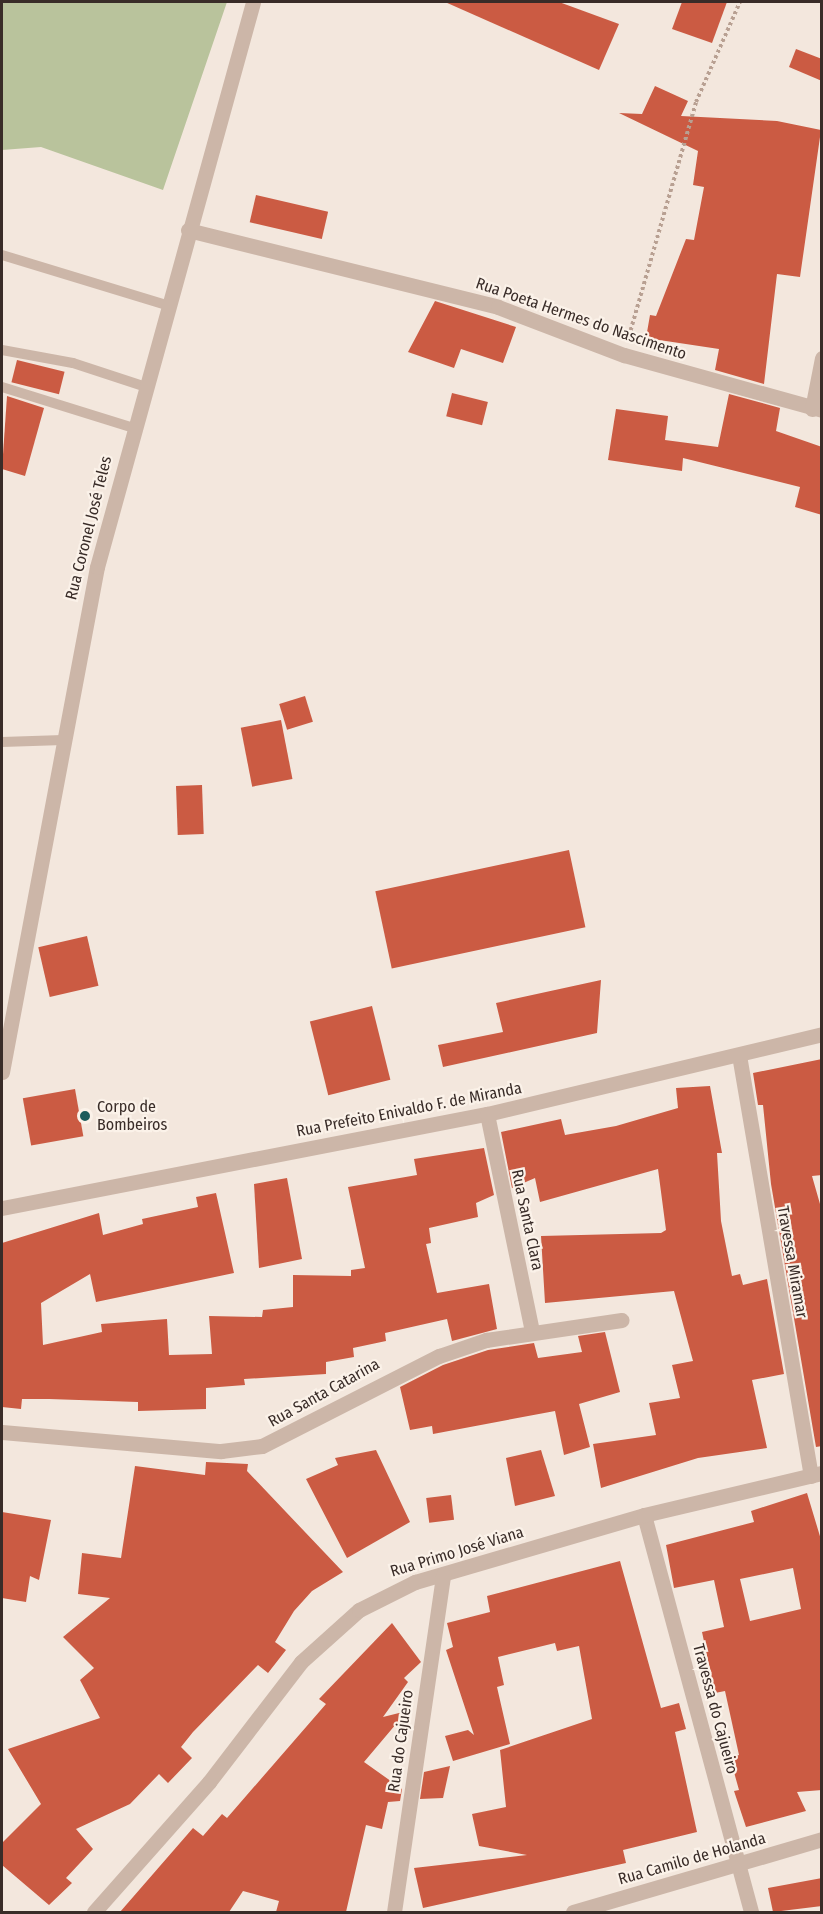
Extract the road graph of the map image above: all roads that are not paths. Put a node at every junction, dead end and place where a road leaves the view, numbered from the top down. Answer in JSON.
{"nodes":[{"id":1,"x":253,"y":2,"type":"edge"},
{"id":2,"x":188,"y":230,"type":"junction"},
{"id":3,"x":2,"y":255,"type":"edge"},
{"id":4,"x":170,"y":306,"type":"junction"},
{"id":5,"x":2,"y":350,"type":"edge"},
{"id":6,"x":822,"y":358,"type":"edge"},
{"id":7,"x":2,"y":387,"type":"edge"},
{"id":8,"x":146,"y":387,"type":"junction"},
{"id":9,"x":817,"y":409,"type":"edge"},
{"id":10,"x":134,"y":428,"type":"junction"},
{"id":11,"x":63,"y":740,"type":"junction"},
{"id":12,"x":2,"y":742,"type":"edge"},
{"id":13,"x":822,"y":1034,"type":"edge"},
{"id":14,"x":739,"y":1055,"type":"junction"},
{"id":15,"x":2,"y":1072,"type":"edge"},
{"id":16,"x":487,"y":1114,"type":"junction"},
{"id":17,"x":2,"y":1208,"type":"edge"},
{"id":18,"x":622,"y":1320,"type":"dead end"},
{"id":19,"x":532,"y":1332,"type":"junction"},
{"id":20,"x":2,"y":1432,"type":"edge"},
{"id":21,"x":816,"y":1474,"type":"edge"},
{"id":22,"x":644,"y":1515,"type":"junction"},
{"id":23,"x":443,"y":1575,"type":"junction"},
{"id":24,"x":822,"y":1839,"type":"edge"},
{"id":25,"x":738,"y":1866,"type":"junction"},
{"id":26,"x":93,"y":1912,"type":"edge"},
{"id":27,"x":394,"y":1912,"type":"edge"},
{"id":28,"x":573,"y":1912,"type":"edge"},
{"id":29,"x":751,"y":1912,"type":"edge"}],
"edges":[{"from":1,"to":2,"type":"street","name":"Rua Coronel José Teles"},
{"from":2,"to":4,"type":"street","name":"Rua Coronel José Teles"},
{"from":2,"to":9,"type":"street","name":"Rua Poeta Hermes do Nascimento"},
{"from":3,"to":4,"type":"lane"},
{"from":4,"to":8,"type":"street","name":"Rua Coronel José Teles"},
{"from":5,"to":8,"type":"lane"},
{"from":6,"to":9,"type":"street"},
{"from":7,"to":10,"type":"lane"},
{"from":8,"to":10,"type":"street","name":"Rua Coronel José Teles"},
{"from":10,"to":11,"type":"street","name":"Rua Coronel José Teles"},
{"from":11,"to":12,"type":"lane"},
{"from":11,"to":15,"type":"street","name":"Rua Coronel José Teles"},
{"from":13,"to":14,"type":"street","name":"Rua Prefeito Enivaldo F. de Miranda"},
{"from":14,"to":16,"type":"street","name":"Rua Prefeito Enivaldo F. de Miranda"},
{"from":14,"to":21,"type":"street","name":"Travessa Miramar"},
{"from":16,"to":17,"type":"street","name":"Rua Prefeito Enivaldo F. de Miranda"},
{"from":16,"to":19,"type":"street","name":"Rua Santa Clara"},
{"from":18,"to":19,"type":"street","name":"Rua Santa Catarina"},
{"from":19,"to":20,"type":"street","name":"Rua Santa Catarina"},
{"from":21,"to":22,"type":"street","name":"Rua Primo José Viana"},
{"from":22,"to":23,"type":"street","name":"Rua Primo José Viana"},
{"from":22,"to":25,"type":"street","name":"Travessa do Cajueiro"},
{"from":23,"to":26,"type":"street","name":"Rua Primo José Viana"},
{"from":23,"to":27,"type":"street","name":"Rua do Cajueiro"},
{"from":24,"to":25,"type":"street","name":"Rua Camilo de Holanda"},
{"from":25,"to":28,"type":"street","name":"Rua Camilo de Holanda"},
{"from":25,"to":29,"type":"street","name":"Travessa do Cajueiro"}]}
